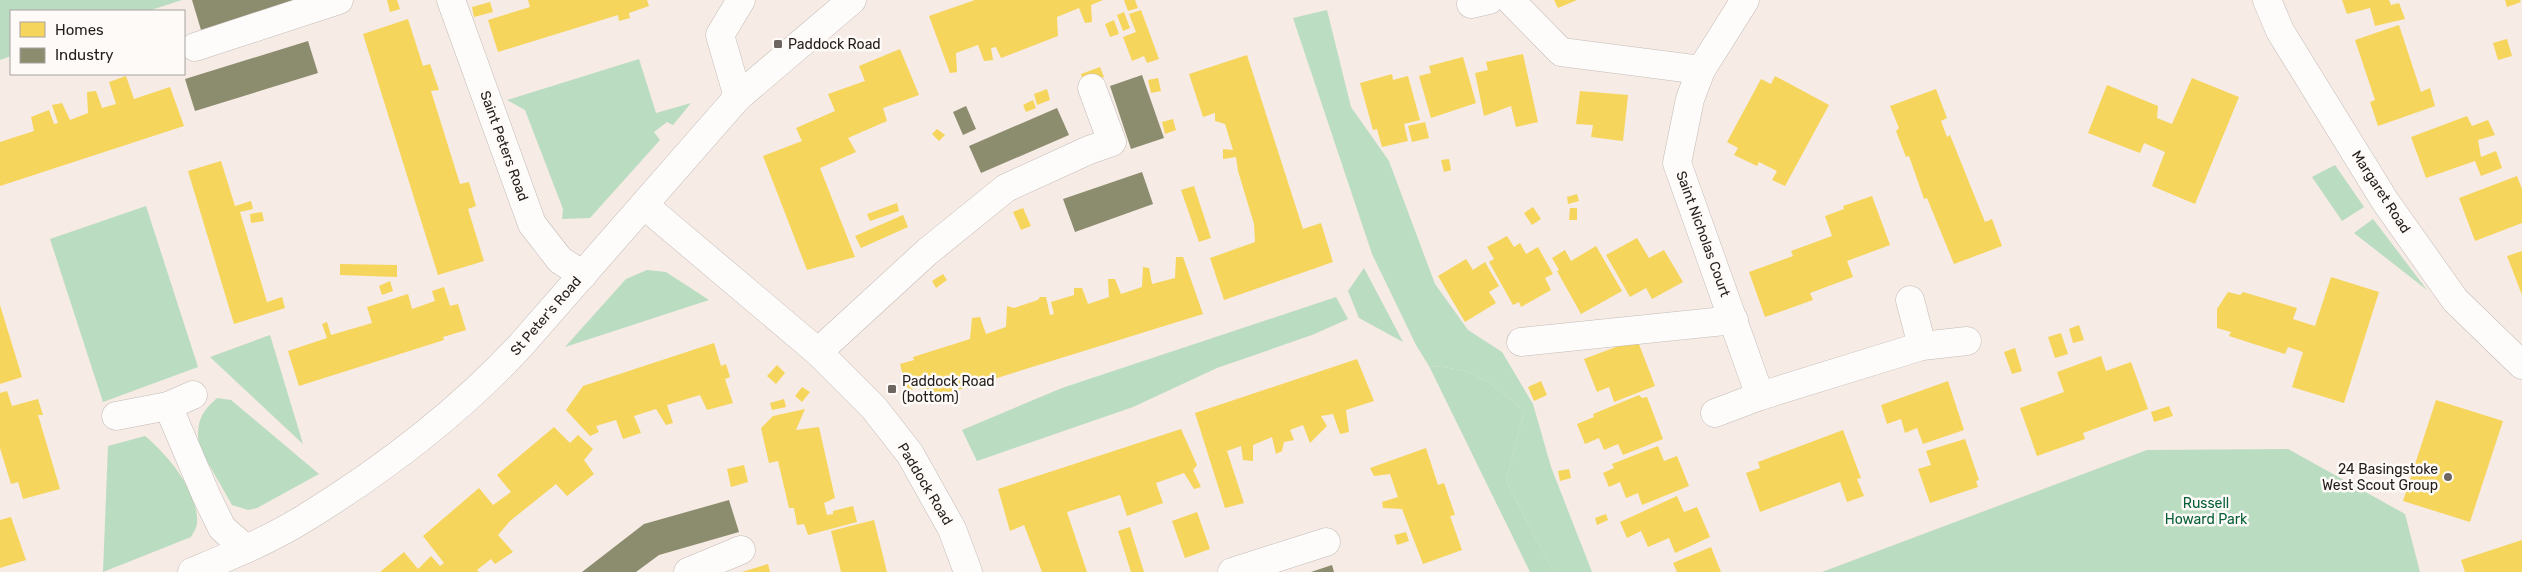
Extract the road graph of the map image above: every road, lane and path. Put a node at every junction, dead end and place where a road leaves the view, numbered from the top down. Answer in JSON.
{"nodes":[{"id":1,"x":339,"y":0,"type":"edge"},
{"id":2,"x":451,"y":0,"type":"edge"},
{"id":3,"x":740,"y":0,"type":"edge"},
{"id":4,"x":852,"y":0,"type":"edge"},
{"id":5,"x":1510,"y":0,"type":"edge"},
{"id":6,"x":1745,"y":0,"type":"edge"},
{"id":7,"x":2267,"y":0,"type":"edge"},
{"id":8,"x":195,"y":47,"type":"dead end"},
{"id":9,"x":1701,"y":70,"type":"junction"},
{"id":10,"x":1092,"y":88,"type":"dead end"},
{"id":11,"x":738,"y":97,"type":"junction"},
{"id":12,"x":644,"y":205,"type":"junction"},
{"id":13,"x":583,"y":274,"type":"junction"},
{"id":14,"x":1910,"y":300,"type":"dead end"},
{"id":15,"x":1734,"y":320,"type":"junction"},
{"id":16,"x":1967,"y":341,"type":"dead end"},
{"id":17,"x":1521,"y":342,"type":"dead end"},
{"id":18,"x":1922,"y":346,"type":"junction"},
{"id":19,"x":818,"y":352,"type":"junction"},
{"id":20,"x":2522,"y":365,"type":"edge"},
{"id":21,"x":193,"y":394,"type":"dead end"},
{"id":22,"x":1760,"y":396,"type":"junction"},
{"id":23,"x":168,"y":406,"type":"junction"},
{"id":24,"x":1715,"y":413,"type":"dead end"},
{"id":25,"x":116,"y":416,"type":"dead end"},
{"id":26,"x":1326,"y":542,"type":"dead end"},
{"id":27,"x":246,"y":549,"type":"junction"},
{"id":28,"x":741,"y":550,"type":"dead end"},
{"id":29,"x":192,"y":572,"type":"edge"},
{"id":30,"x":688,"y":572,"type":"edge"},
{"id":31,"x":968,"y":572,"type":"edge"},
{"id":32,"x":1232,"y":572,"type":"edge"}],
"edges":[{"from":1,"to":8,"type":"street"},
{"from":2,"to":13,"type":"street","name":"Saint Peters Road"},
{"from":3,"to":11,"type":"street"},
{"from":4,"to":11,"type":"street","name":"St Peter's Road"},
{"from":5,"to":9,"type":"street"},
{"from":6,"to":9,"type":"street","name":"Saint Nicholas Court"},
{"from":7,"to":20,"type":"street","name":"Margaret Road"},
{"from":9,"to":15,"type":"street","name":"Saint Nicholas Court"},
{"from":10,"to":19,"type":"street"},
{"from":11,"to":12,"type":"street","name":"St Peter's Road"},
{"from":12,"to":13,"type":"street","name":"St Peter's Road"},
{"from":12,"to":19,"type":"street","name":"Paddock Road"},
{"from":13,"to":27,"type":"street","name":"St Peter's Road"},
{"from":14,"to":18,"type":"street"},
{"from":15,"to":17,"type":"street"},
{"from":15,"to":22,"type":"street","name":"Saint Nicholas Court"},
{"from":16,"to":18,"type":"street"},
{"from":18,"to":22,"type":"street"},
{"from":19,"to":31,"type":"street","name":"Paddock Road"},
{"from":21,"to":23,"type":"street"},
{"from":22,"to":24,"type":"street"},
{"from":23,"to":25,"type":"street"},
{"from":23,"to":27,"type":"street"},
{"from":26,"to":32,"type":"street"},
{"from":27,"to":29,"type":"street","name":"St Peter's Road"},
{"from":28,"to":30,"type":"street"}]}
